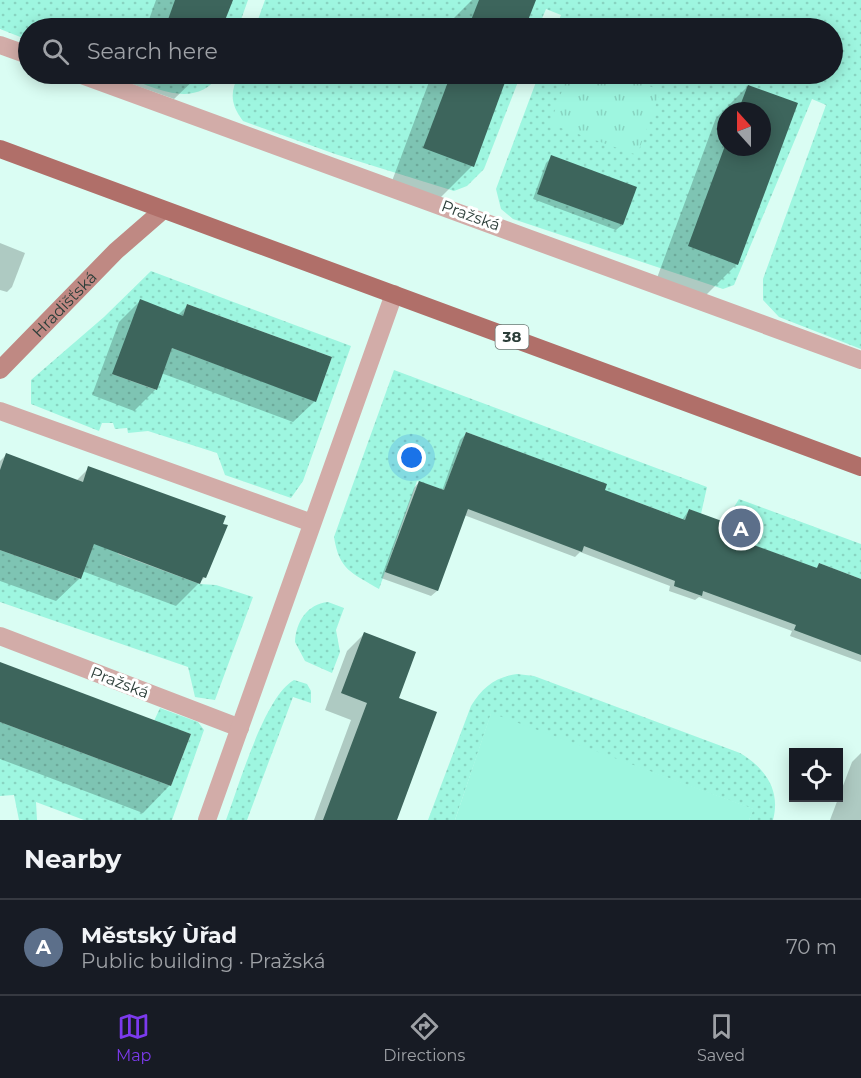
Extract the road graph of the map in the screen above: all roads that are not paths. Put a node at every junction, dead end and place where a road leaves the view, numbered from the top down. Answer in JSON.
{"nodes":[{"id":1,"x":0,"y":45,"type":"edge"},
{"id":2,"x":18,"y":51,"type":"edge"},
{"id":3,"x":106,"y":84,"type":"edge"},
{"id":4,"x":0,"y":150,"type":"edge"},
{"id":5,"x":162,"y":211,"type":"junction"},
{"id":6,"x":394,"y":294,"type":"junction"},
{"id":7,"x":861,"y":360,"type":"edge"},
{"id":8,"x":0,"y":370,"type":"edge"},
{"id":9,"x":2,"y":412,"type":"edge"},
{"id":10,"x":861,"y":467,"type":"edge"},
{"id":11,"x":312,"y":523,"type":"junction"},
{"id":12,"x":0,"y":636,"type":"edge"},
{"id":13,"x":240,"y":728,"type":"junction"},
{"id":14,"x":207,"y":820,"type":"edge"}],
"edges":[{"from":1,"to":2,"type":"street"},
{"from":3,"to":7,"type":"street","name":"Pražská"},
{"from":4,"to":5,"type":"main road","number":"38"},
{"from":5,"to":6,"type":"main road","number":"38"},
{"from":5,"to":8,"type":"street","name":"Hradišťská"},
{"from":6,"to":10,"type":"main road","number":"38"},
{"from":6,"to":11,"type":"street"},
{"from":9,"to":11,"type":"street"},
{"from":11,"to":13,"type":"street"},
{"from":12,"to":13,"type":"street","name":"Pražská"},
{"from":13,"to":14,"type":"street"}]}
